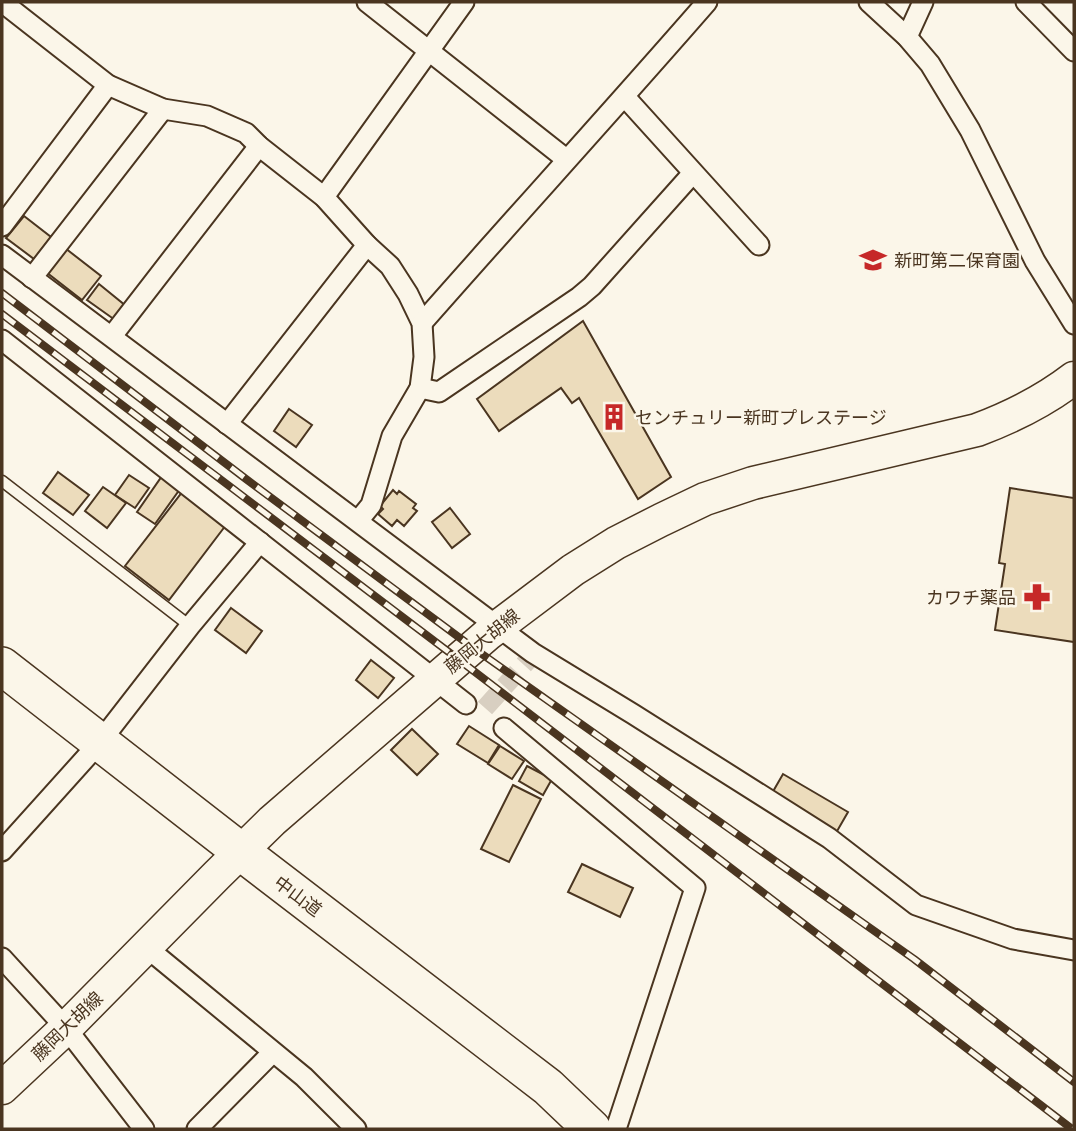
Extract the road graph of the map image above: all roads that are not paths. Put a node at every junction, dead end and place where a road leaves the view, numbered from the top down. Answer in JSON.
{"nodes":[{"id":1,"x":2,"y":2,"type":"edge"},
{"id":2,"x":368,"y":2,"type":"edge"},
{"id":3,"x":464,"y":2,"type":"edge"},
{"id":4,"x":707,"y":2,"type":"edge"},
{"id":5,"x":869,"y":2,"type":"edge"},
{"id":6,"x":923,"y":2,"type":"edge"},
{"id":7,"x":1026,"y":2,"type":"edge"},
{"id":8,"x":907,"y":37,"type":"junction"},
{"id":9,"x":429,"y":50,"type":"junction"},
{"id":10,"x":1074,"y":51,"type":"edge"},
{"id":11,"x":108,"y":85,"type":"junction"},
{"id":12,"x":625,"y":97,"type":"junction"},
{"id":13,"x":163,"y":109,"type":"junction"},
{"id":14,"x":259,"y":146,"type":"junction"},
{"id":15,"x":566,"y":159,"type":"junction"},
{"id":16,"x":693,"y":173,"type":"junction"},
{"id":17,"x":324,"y":197,"type":"junction"},
{"id":18,"x":2,"y":226,"type":"edge"},
{"id":19,"x":759,"y":245,"type":"dead end"},
{"id":20,"x":367,"y":246,"type":"junction"},
{"id":21,"x":2,"y":255,"type":"edge"},
{"id":22,"x":32,"y":278,"type":"junction"},
{"id":23,"x":422,"y":323,"type":"junction"},
{"id":24,"x":1074,"y":324,"type":"edge"},
{"id":25,"x":112,"y":336,"type":"junction"},
{"id":26,"x":2,"y":340,"type":"edge"},
{"id":27,"x":1074,"y":378,"type":"edge"},
{"id":28,"x":421,"y":388,"type":"junction"},
{"id":29,"x":227,"y":424,"type":"junction"},
{"id":30,"x":2,"y":481,"type":"edge"},
{"id":31,"x":358,"y":521,"type":"junction"},
{"id":32,"x":260,"y":542,"type":"junction"},
{"id":33,"x":190,"y":626,"type":"junction"},
{"id":34,"x":497,"y":626,"type":"junction"},
{"id":35,"x":2,"y":666,"type":"edge"},
{"id":36,"x":435,"y":679,"type":"junction"},
{"id":37,"x":466,"y":704,"type":"dead end"},
{"id":38,"x":504,"y":727,"type":"dead end"},
{"id":39,"x":100,"y":742,"type":"junction"},
{"id":40,"x":2,"y":851,"type":"edge"},
{"id":41,"x":240,"y":851,"type":"junction"},
{"id":42,"x":146,"y":947,"type":"junction"},
{"id":43,"x":1074,"y":950,"type":"edge"},
{"id":44,"x":2,"y":958,"type":"edge"},
{"id":45,"x":66,"y":1028,"type":"junction"},
{"id":46,"x":272,"y":1053,"type":"junction"},
{"id":47,"x":2,"y":1088,"type":"edge"},
{"id":48,"x":144,"y":1129,"type":"edge"},
{"id":49,"x":197,"y":1129,"type":"edge"},
{"id":50,"x":356,"y":1129,"type":"edge"},
{"id":51,"x":592,"y":1129,"type":"edge"},
{"id":52,"x":616,"y":1129,"type":"edge"}],
"edges":[{"from":1,"to":11,"type":"street"},
{"from":2,"to":9,"type":"street"},
{"from":3,"to":9,"type":"street"},
{"from":4,"to":12,"type":"street"},
{"from":5,"to":8,"type":"street"},
{"from":6,"to":8,"type":"street"},
{"from":7,"to":10,"type":"street"},
{"from":8,"to":24,"type":"street"},
{"from":9,"to":15,"type":"street"},
{"from":9,"to":17,"type":"street"},
{"from":11,"to":13,"type":"street"},
{"from":11,"to":18,"type":"street"},
{"from":12,"to":15,"type":"street"},
{"from":12,"to":16,"type":"street"},
{"from":13,"to":14,"type":"street"},
{"from":13,"to":22,"type":"street"},
{"from":14,"to":17,"type":"street"},
{"from":14,"to":25,"type":"street"},
{"from":15,"to":23,"type":"street"},
{"from":16,"to":19,"type":"street"},
{"from":16,"to":28,"type":"street"},
{"from":17,"to":20,"type":"street"},
{"from":20,"to":23,"type":"street"},
{"from":20,"to":29,"type":"street"},
{"from":21,"to":22,"type":"street"},
{"from":22,"to":25,"type":"street"},
{"from":23,"to":28,"type":"street"},
{"from":25,"to":29,"type":"street"},
{"from":26,"to":32,"type":"street"},
{"from":27,"to":34,"type":"main road","name":"藤岡大胡線"},
{"from":28,"to":31,"type":"street"},
{"from":29,"to":31,"type":"street"},
{"from":30,"to":33,"type":"lane"},
{"from":31,"to":34,"type":"street"},
{"from":32,"to":33,"type":"street"},
{"from":32,"to":36,"type":"street"},
{"from":33,"to":39,"type":"street"},
{"from":34,"to":36,"type":"main road","name":"藤岡大胡線"},
{"from":34,"to":43,"type":"street"},
{"from":35,"to":39,"type":"highway","name":"中山道"},
{"from":36,"to":37,"type":"street"},
{"from":36,"to":41,"type":"main road","name":"藤岡大胡線"},
{"from":38,"to":52,"type":"street"},
{"from":39,"to":40,"type":"street"},
{"from":39,"to":41,"type":"highway","name":"中山道"},
{"from":41,"to":42,"type":"main road","name":"藤岡大胡線"},
{"from":41,"to":51,"type":"highway","name":"中山道"},
{"from":42,"to":45,"type":"main road","name":"藤岡大胡線"},
{"from":42,"to":46,"type":"street"},
{"from":44,"to":45,"type":"street"},
{"from":45,"to":47,"type":"main road","name":"藤岡大胡線"},
{"from":45,"to":48,"type":"street"},
{"from":46,"to":49,"type":"street"},
{"from":46,"to":50,"type":"street"}]}
